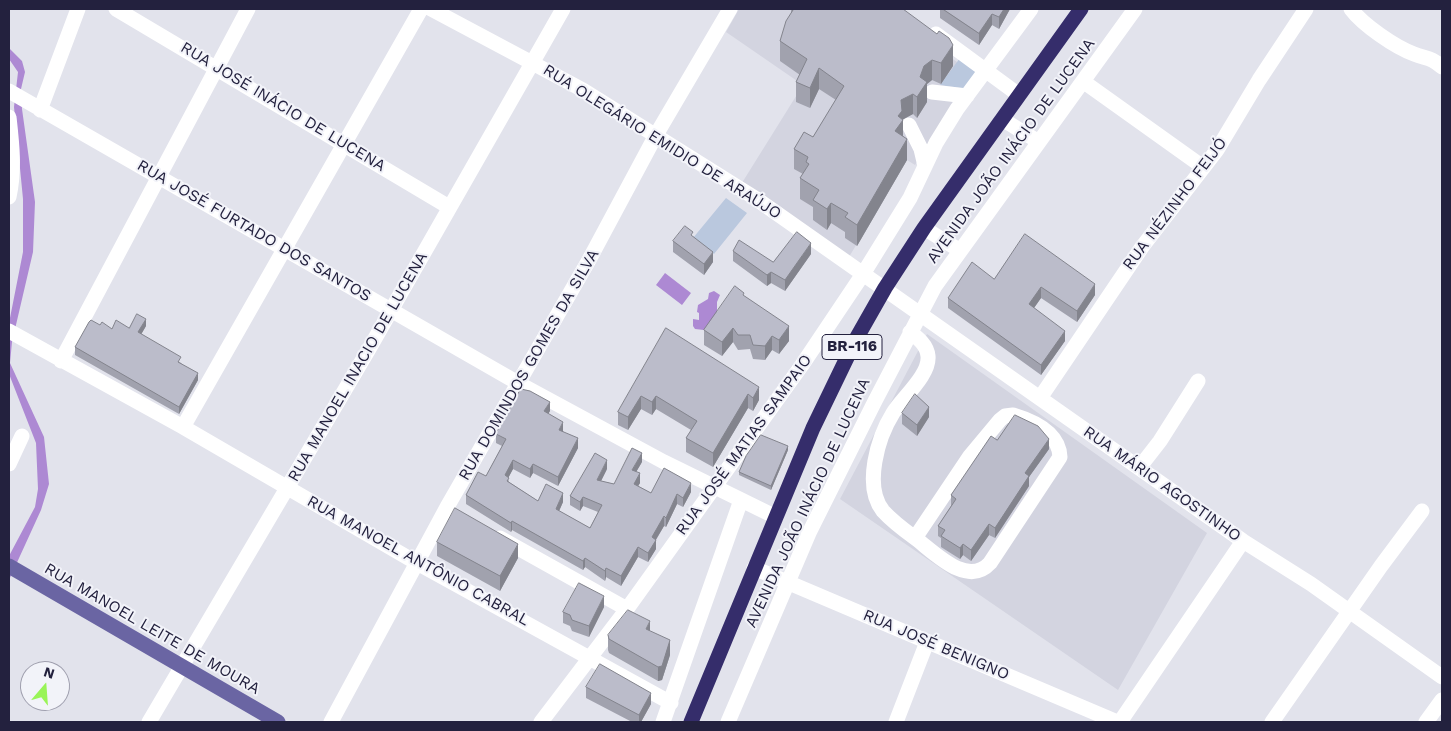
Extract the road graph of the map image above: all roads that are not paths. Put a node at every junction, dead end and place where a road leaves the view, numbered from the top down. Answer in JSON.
{"nodes":[{"id":1,"x":78,"y":9,"type":"edge"},
{"id":2,"x":116,"y":9,"type":"edge"},
{"id":3,"x":248,"y":9,"type":"edge"},
{"id":4,"x":421,"y":9,"type":"edge"},
{"id":5,"x":431,"y":9,"type":"edge"},
{"id":6,"x":562,"y":9,"type":"edge"},
{"id":7,"x":712,"y":9,"type":"edge"},
{"id":8,"x":1031,"y":9,"type":"edge"},
{"id":9,"x":1081,"y":9,"type":"edge"},
{"id":10,"x":1135,"y":9,"type":"edge"},
{"id":11,"x":1306,"y":9,"type":"edge"},
{"id":12,"x":1351,"y":9,"type":"edge"},
{"id":13,"x":132,"y":13,"type":"edge"},
{"id":14,"x":728,"y":13,"type":"edge"},
{"id":15,"x":923,"y":25,"type":"edge"},
{"id":16,"x":534,"y":62,"type":"junction"},
{"id":17,"x":1442,"y":67,"type":"edge"},
{"id":18,"x":217,"y":68,"type":"junction"},
{"id":19,"x":986,"y":69,"type":"junction"},
{"id":20,"x":1084,"y":82,"type":"junction"},
{"id":21,"x":9,"y":91,"type":"edge"},
{"id":22,"x":931,"y":92,"type":"dead end"},
{"id":23,"x":1019,"y":95,"type":"junction"},
{"id":24,"x":967,"y":96,"type":"junction"},
{"id":25,"x":36,"y":107,"type":"junction"},
{"id":26,"x":9,"y":117,"type":"edge"},
{"id":27,"x":1002,"y":119,"type":"junction"},
{"id":28,"x":909,"y":125,"type":"dead end"},
{"id":29,"x":656,"y":135,"type":"junction"},
{"id":30,"x":1039,"y":142,"type":"junction"},
{"id":31,"x":346,"y":144,"type":"junction"},
{"id":32,"x":925,"y":166,"type":"junction"},
{"id":33,"x":1203,"y":167,"type":"junction"},
{"id":34,"x":158,"y":176,"type":"junction"},
{"id":35,"x":9,"y":197,"type":"edge"},
{"id":36,"x":449,"y":207,"type":"junction"},
{"id":37,"x":924,"y":228,"type":"junction"},
{"id":38,"x":285,"y":250,"type":"junction"},
{"id":39,"x":960,"y":250,"type":"junction"},
{"id":40,"x":863,"y":274,"type":"junction"},
{"id":41,"x":885,"y":288,"type":"junction"},
{"id":42,"x":391,"y":310,"type":"junction"},
{"id":43,"x":920,"y":313,"type":"junction"},
{"id":44,"x":9,"y":331,"type":"edge"},
{"id":45,"x":910,"y":332,"type":"junction"},
{"id":46,"x":62,"y":361,"type":"junction"},
{"id":47,"x":1198,"y":380,"type":"dead end"},
{"id":48,"x":518,"y":383,"type":"junction"},
{"id":49,"x":1040,"y":398,"type":"junction"},
{"id":50,"x":184,"y":428,"type":"junction"},
{"id":51,"x":22,"y":436,"type":"dead end"},
{"id":52,"x":9,"y":464,"type":"edge"},
{"id":53,"x":1139,"y":468,"type":"junction"},
{"id":54,"x":288,"y":488,"type":"junction"},
{"id":55,"x":715,"y":488,"type":"junction"},
{"id":56,"x":741,"y":500,"type":"junction"},
{"id":57,"x":448,"y":507,"type":"junction"},
{"id":58,"x":1422,"y":511,"type":"dead end"},
{"id":59,"x":464,"y":516,"type":"edge"},
{"id":60,"x":776,"y":517,"type":"junction"},
{"id":61,"x":488,"y":530,"type":"edge"},
{"id":62,"x":915,"y":538,"type":"junction"},
{"id":63,"x":1243,"y":541,"type":"junction"},
{"id":64,"x":418,"y":563,"type":"junction"},
{"id":65,"x":9,"y":566,"type":"edge"},
{"id":66,"x":754,"y":568,"type":"junction"},
{"id":67,"x":786,"y":582,"type":"junction"},
{"id":68,"x":627,"y":609,"type":"junction"},
{"id":69,"x":1350,"y":611,"type":"junction"},
{"id":70,"x":926,"y":642,"type":"junction"},
{"id":71,"x":589,"y":656,"type":"junction"},
{"id":72,"x":181,"y":667,"type":"junction"},
{"id":73,"x":1442,"y":677,"type":"edge"},
{"id":74,"x":1442,"y":700,"type":"edge"},
{"id":75,"x":671,"y":703,"type":"junction"},
{"id":76,"x":1084,"y":708,"type":"junction"},
{"id":77,"x":150,"y":722,"type":"edge"},
{"id":78,"x":278,"y":722,"type":"edge"},
{"id":79,"x":331,"y":722,"type":"edge"},
{"id":80,"x":541,"y":722,"type":"edge"},
{"id":81,"x":663,"y":722,"type":"edge"},
{"id":82,"x":691,"y":722,"type":"edge"},
{"id":83,"x":728,"y":722,"type":"edge"},
{"id":84,"x":896,"y":722,"type":"edge"},
{"id":85,"x":1079,"y":722,"type":"edge"},
{"id":86,"x":1119,"y":722,"type":"edge"},
{"id":87,"x":1272,"y":722,"type":"edge"},
{"id":88,"x":1426,"y":722,"type":"edge"}],
"edges":[{"from":1,"to":25,"type":"street"},
{"from":2,"to":13,"type":"street","name":"RUA JOSÉ INÁCIO DE LUCENA"},
{"from":3,"to":18,"type":"street"},
{"from":4,"to":31,"type":"street"},
{"from":5,"to":16,"type":"street","name":"RUA OLEGÁRIO EMIDIO DE ARAÚJO"},
{"from":6,"to":16,"type":"street","name":"RUA MANOEL INACIO DE LUCENA"},
{"from":7,"to":14,"type":"street"},
{"from":8,"to":19,"type":"street","name":"RUA JOSÉ MATIAS SAMPAIO"},
{"from":9,"to":23,"type":"highway","name":"AVENIDA JOÃO INÁCIO DE LUCENA","number":"BR-116"},
{"from":10,"to":20,"type":"street","name":"AVENIDA JOÃO INÁCIO DE LUCENA"},
{"from":11,"to":33,"type":"street","name":"RUA NÉZINHO FEIJÓ"},
{"from":12,"to":17,"type":"street"},
{"from":13,"to":18,"type":"street","name":"RUA JOSÉ INÁCIO DE LUCENA"},
{"from":14,"to":29,"type":"street","name":"RUA DOMINDOS GOMES DA SILVA"},
{"from":15,"to":19,"type":"street"},
{"from":16,"to":29,"type":"street","name":"RUA OLEGÁRIO EMIDIO DE ARAÚJO"},
{"from":16,"to":36,"type":"street","name":"RUA MANOEL INACIO DE LUCENA"},
{"from":18,"to":31,"type":"street","name":"RUA JOSÉ INÁCIO DE LUCENA"},
{"from":18,"to":34,"type":"street"},
{"from":19,"to":23,"type":"street"},
{"from":19,"to":24,"type":"street","name":"RUA JOSÉ MATIAS SAMPAIO"},
{"from":20,"to":30,"type":"street","name":"AVENIDA JOÃO INÁCIO DE LUCENA"},
{"from":20,"to":33,"type":"street"},
{"from":21,"to":25,"type":"street","name":"RUA JOSÉ FURTADO DOS SANTOS"},
{"from":22,"to":24,"type":"street"},
{"from":23,"to":27,"type":"highway","name":"AVENIDA JOÃO INÁCIO DE LUCENA","number":"BR-116"},
{"from":24,"to":32,"type":"street","name":"RUA JOSÉ MATIAS SAMPAIO"},
{"from":25,"to":34,"type":"street","name":"RUA JOSÉ FURTADO DOS SANTOS"},
{"from":26,"to":35,"type":"street"},
{"from":27,"to":30,"type":"street"},
{"from":27,"to":37,"type":"highway","name":"AVENIDA JOÃO INÁCIO DE LUCENA","number":"BR-116"},
{"from":28,"to":32,"type":"street"},
{"from":29,"to":40,"type":"street","name":"RUA OLEGÁRIO EMIDIO DE ARAÚJO"},
{"from":29,"to":48,"type":"street","name":"RUA DOMINDOS GOMES DA SILVA"},
{"from":30,"to":39,"type":"street","name":"AVENIDA JOÃO INÁCIO DE LUCENA"},
{"from":31,"to":36,"type":"street","name":"RUA JOSÉ INÁCIO DE LUCENA"},
{"from":31,"to":38,"type":"street"},
{"from":32,"to":40,"type":"street","name":"RUA JOSÉ MATIAS SAMPAIO"},
{"from":33,"to":49,"type":"street","name":"RUA NÉZINHO FEIJÓ"},
{"from":34,"to":38,"type":"street","name":"RUA JOSÉ FURTADO DOS SANTOS"},
{"from":34,"to":46,"type":"street"},
{"from":36,"to":42,"type":"street","name":"RUA MANOEL INACIO DE LUCENA"},
{"from":37,"to":39,"type":"street"},
{"from":37,"to":41,"type":"highway","name":"AVENIDA JOÃO INÁCIO DE LUCENA","number":"BR-116"},
{"from":38,"to":42,"type":"street","name":"RUA JOSÉ FURTADO DOS SANTOS"},
{"from":38,"to":50,"type":"street"},
{"from":39,"to":43,"type":"street","name":"AVENIDA JOÃO INÁCIO DE LUCENA"},
{"from":40,"to":41,"type":"street","name":"RUA OLEGÁRIO EMIDIO DE ARAÚJO"},
{"from":40,"to":55,"type":"street","name":"RUA JOSÉ MATIAS SAMPAIO"},
{"from":41,"to":43,"type":"street","name":"RUA MÁRIO AGOSTINHO"},
{"from":41,"to":60,"type":"highway","name":"AVENIDA JOÃO INÁCIO DE LUCENA","number":"BR-116"},
{"from":42,"to":48,"type":"street","name":"RUA JOSÉ FURTADO DOS SANTOS"},
{"from":42,"to":54,"type":"street","name":"RUA MANOEL INACIO DE LUCENA"},
{"from":43,"to":45,"type":"street","name":"AVENIDA JOÃO INÁCIO DE LUCENA"},
{"from":43,"to":49,"type":"street","name":"RUA MÁRIO AGOSTINHO"},
{"from":44,"to":46,"type":"street","name":"RUA MANOEL ANTÔNIO CABRAL"},
{"from":45,"to":62,"type":"street"},
{"from":45,"to":67,"type":"street","name":"AVENIDA JOÃO INÁCIO DE LUCENA"},
{"from":46,"to":50,"type":"street","name":"RUA MANOEL ANTÔNIO CABRAL"},
{"from":47,"to":53,"type":"street"},
{"from":48,"to":55,"type":"street","name":"RUA JOSÉ FURTADO DOS SANTOS"},
{"from":48,"to":57,"type":"street","name":"RUA DOMINDOS GOMES DA SILVA"},
{"from":49,"to":53,"type":"street","name":"RUA MÁRIO AGOSTINHO"},
{"from":50,"to":54,"type":"street","name":"RUA MANOEL ANTÔNIO CABRAL"},
{"from":51,"to":52,"type":"street"},
{"from":53,"to":63,"type":"street","name":"RUA MÁRIO AGOSTINHO"},
{"from":54,"to":64,"type":"street","name":"RUA MANOEL ANTÔNIO CABRAL"},
{"from":54,"to":72,"type":"street","name":"RUA MANOEL INACIO DE LUCENA"},
{"from":55,"to":56,"type":"street","name":"RUA JOSÉ FURTADO DOS SANTOS"},
{"from":55,"to":68,"type":"street","name":"RUA JOSÉ MATIAS SAMPAIO"},
{"from":56,"to":60,"type":"street","name":"RUA JOSÉ FURTADO DOS SANTOS"},
{"from":56,"to":75,"type":"street"},
{"from":57,"to":59,"type":"street"},
{"from":57,"to":64,"type":"street","name":"RUA DOMINDOS GOMES DA SILVA"},
{"from":58,"to":69,"type":"street"},
{"from":60,"to":66,"type":"highway","name":"AVENIDA JOÃO INÁCIO DE LUCENA","number":"BR-116"},
{"from":61,"to":68,"type":"street"},
{"from":62,"to":62,"type":"street"},
{"from":63,"to":69,"type":"street","name":"RUA MÁRIO AGOSTINHO"},
{"from":63,"to":86,"type":"street"},
{"from":64,"to":71,"type":"street","name":"RUA MANOEL ANTÔNIO CABRAL"},
{"from":64,"to":79,"type":"street","name":"RUA DOMINDOS GOMES DA SILVA"},
{"from":65,"to":72,"type":"main road","name":"RUA MANOEL LEITE DE MOURA"},
{"from":66,"to":67,"type":"street","name":"RUA JOSÉ BENIGNO"},
{"from":66,"to":82,"type":"highway","name":"AVENIDA JOÃO INÁCIO DE LUCENA","number":"BR-116"},
{"from":67,"to":70,"type":"street","name":"RUA JOSÉ BENIGNO"},
{"from":67,"to":83,"type":"street","name":"AVENIDA JOÃO INÁCIO DE LUCENA"},
{"from":68,"to":71,"type":"street","name":"RUA JOSÉ MATIAS SAMPAIO"},
{"from":69,"to":73,"type":"street","name":"RUA MÁRIO AGOSTINHO"},
{"from":69,"to":87,"type":"street"},
{"from":70,"to":76,"type":"street","name":"RUA JOSÉ BENIGNO"},
{"from":70,"to":84,"type":"street"},
{"from":71,"to":75,"type":"street","name":"RUA MANOEL ANTÔNIO CABRAL"},
{"from":71,"to":80,"type":"street","name":"RUA JOSÉ MATIAS SAMPAIO"},
{"from":72,"to":77,"type":"street","name":"RUA MANOEL INACIO DE LUCENA"},
{"from":72,"to":78,"type":"main road","name":"RUA MANOEL LEITE DE MOURA"},
{"from":74,"to":88,"type":"street"},
{"from":75,"to":81,"type":"street"},
{"from":76,"to":85,"type":"street"},
{"from":76,"to":86,"type":"street","name":"RUA JOSÉ BENIGNO"}]}
